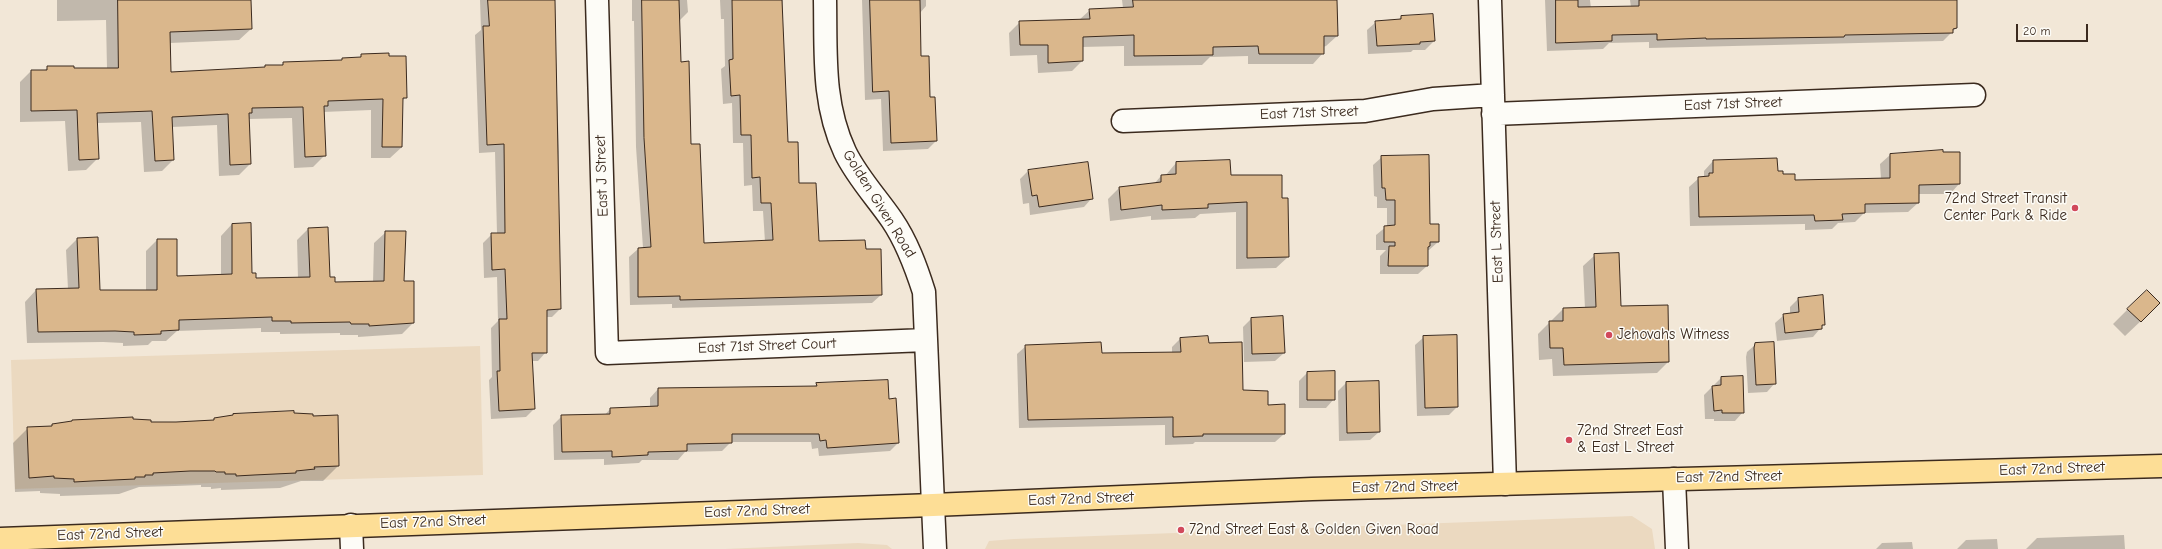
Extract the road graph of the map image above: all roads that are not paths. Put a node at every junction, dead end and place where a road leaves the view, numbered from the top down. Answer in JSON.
{"nodes":[{"id":1,"x":597,"y":0,"type":"edge"},
{"id":2,"x":825,"y":0,"type":"edge"},
{"id":3,"x":1490,"y":0,"type":"edge"},
{"id":4,"x":1974,"y":95,"type":"dead end"},
{"id":5,"x":1493,"y":104,"type":"junction"},
{"id":6,"x":1123,"y":121,"type":"dead end"},
{"id":7,"x":926,"y":340,"type":"junction"},
{"id":8,"x":607,"y":353,"type":"joint"},
{"id":9,"x":2162,"y":466,"type":"edge"},
{"id":10,"x":1674,"y":478,"type":"junction"},
{"id":11,"x":1505,"y":484,"type":"junction"},
{"id":12,"x":933,"y":505,"type":"junction"},
{"id":13,"x":351,"y":525,"type":"junction"},
{"id":14,"x":0,"y":539,"type":"edge"},
{"id":15,"x":352,"y":549,"type":"edge"},
{"id":16,"x":935,"y":549,"type":"edge"},
{"id":17,"x":1677,"y":549,"type":"edge"}],
"edges":[{"from":1,"to":8,"type":"street","name":"East J Street"},
{"from":2,"to":7,"type":"street","name":"Golden Given Road"},
{"from":3,"to":5,"type":"street","name":"East L Street"},
{"from":4,"to":5,"type":"street","name":"East 71st Street"},
{"from":5,"to":6,"type":"street","name":"East 71st Street"},
{"from":5,"to":11,"type":"street","name":"East L Street"},
{"from":7,"to":8,"type":"street","name":"East 71st Street Court"},
{"from":7,"to":12,"type":"street","name":"Golden Given Road"},
{"from":9,"to":10,"type":"main road","name":"East 72nd Street"},
{"from":10,"to":11,"type":"main road","name":"East 72nd Street"},
{"from":10,"to":17,"type":"street"},
{"from":11,"to":12,"type":"main road","name":"East 72nd Street"},
{"from":12,"to":13,"type":"main road","name":"East 72nd Street"},
{"from":12,"to":16,"type":"street","name":"Golden Given Road"},
{"from":13,"to":14,"type":"main road","name":"East 72nd Street"},
{"from":13,"to":15,"type":"street"}]}
